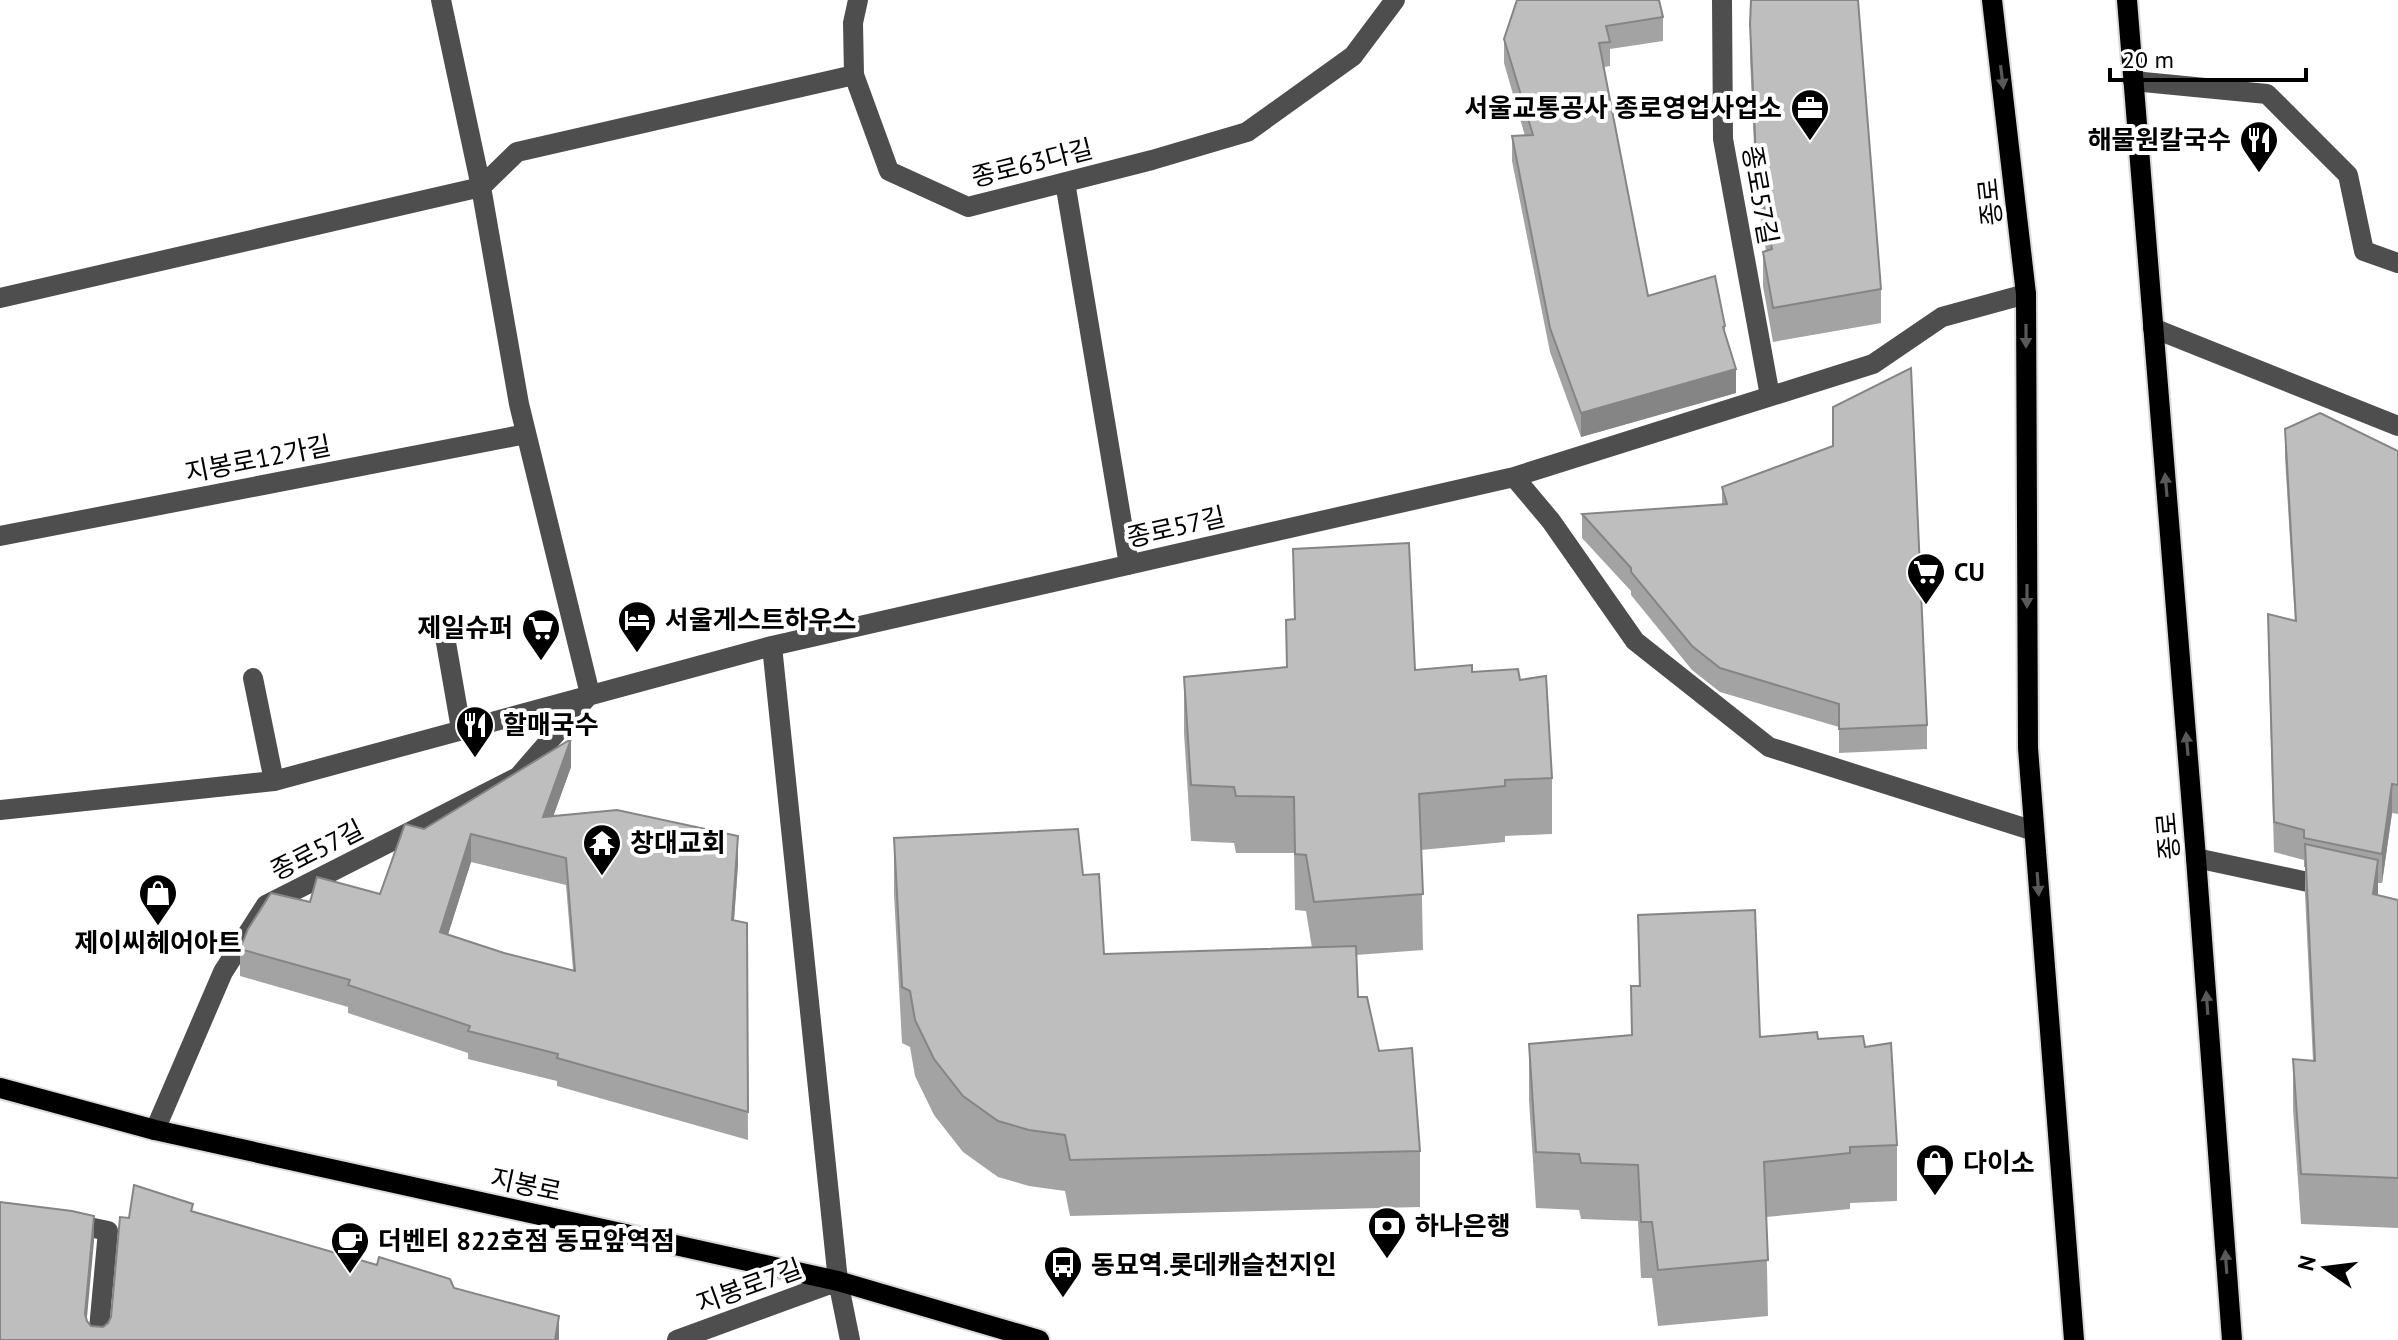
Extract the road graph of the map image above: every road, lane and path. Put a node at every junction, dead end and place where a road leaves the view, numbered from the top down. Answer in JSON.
{"nodes":[{"id":1,"x":441,"y":0,"type":"edge"},
{"id":2,"x":858,"y":0,"type":"edge"},
{"id":3,"x":1395,"y":0,"type":"edge"},
{"id":4,"x":1722,"y":0,"type":"edge"},
{"id":5,"x":1992,"y":0,"type":"edge"},
{"id":6,"x":2127,"y":0,"type":"edge"},
{"id":7,"x":854,"y":75,"type":"junction"},
{"id":8,"x":2133,"y":81,"type":"junction"},
{"id":9,"x":1065,"y":182,"type":"junction"},
{"id":10,"x":481,"y":187,"type":"junction"},
{"id":11,"x":2398,"y":263,"type":"edge"},
{"id":12,"x":2026,"y":294,"type":"junction"},
{"id":13,"x":0,"y":298,"type":"edge"},
{"id":14,"x":2153,"y":328,"type":"junction"},
{"id":15,"x":1770,"y":396,"type":"junction"},
{"id":16,"x":2398,"y":426,"type":"edge"},
{"id":17,"x":526,"y":434,"type":"junction"},
{"id":18,"x":1514,"y":477,"type":"junction"},
{"id":19,"x":0,"y":536,"type":"edge"},
{"id":20,"x":1129,"y":565,"type":"junction"},
{"id":21,"x":444,"y":631,"type":"dead end"},
{"id":22,"x":772,"y":646,"type":"junction"},
{"id":23,"x":253,"y":678,"type":"dead end"},
{"id":24,"x":590,"y":694,"type":"junction"},
{"id":25,"x":461,"y":729,"type":"junction"},
{"id":26,"x":274,"y":781,"type":"junction"},
{"id":27,"x":0,"y":810,"type":"edge"},
{"id":28,"x":2034,"y":831,"type":"junction"},
{"id":29,"x":2196,"y":858,"type":"junction"},
{"id":30,"x":2355,"y":892,"type":"edge"},
{"id":31,"x":0,"y":1088,"type":"edge"},
{"id":32,"x":155,"y":1130,"type":"junction"},
{"id":33,"x":46,"y":1217,"type":"edge"},
{"id":34,"x":838,"y":1281,"type":"junction"},
{"id":35,"x":98,"y":1340,"type":"edge"},
{"id":36,"x":677,"y":1340,"type":"edge"},
{"id":37,"x":850,"y":1340,"type":"edge"},
{"id":38,"x":1039,"y":1340,"type":"edge"},
{"id":39,"x":2074,"y":1340,"type":"edge"},
{"id":40,"x":2232,"y":1340,"type":"edge"}],
"edges":[{"from":1,"to":10,"type":"street"},
{"from":2,"to":7,"type":"street","name":"종로63다길"},
{"from":3,"to":9,"type":"street","name":"종로63다길"},
{"from":4,"to":15,"type":"street","name":"종로57길"},
{"from":5,"to":12,"type":"main road","name":"종로","one_way":true},
{"from":6,"to":8,"type":"main road","name":"종로"},
{"from":7,"to":9,"type":"street","name":"종로63다길"},
{"from":7,"to":10,"type":"street"},
{"from":8,"to":11,"type":"street"},
{"from":8,"to":14,"type":"main road","name":"종로"},
{"from":9,"to":20,"type":"street"},
{"from":10,"to":13,"type":"street"},
{"from":10,"to":17,"type":"street"},
{"from":12,"to":15,"type":"street","name":"종로57길"},
{"from":12,"to":28,"type":"main road","name":"종로","one_way":true},
{"from":14,"to":16,"type":"street"},
{"from":29,"to":14,"type":"main road","name":"종로","one_way":true},
{"from":15,"to":18,"type":"street","name":"종로57길"},
{"from":17,"to":19,"type":"street","name":"지봉로12가길"},
{"from":17,"to":24,"type":"street"},
{"from":18,"to":20,"type":"street","name":"종로57길"},
{"from":18,"to":28,"type":"street"},
{"from":20,"to":22,"type":"street","name":"종로57길"},
{"from":21,"to":25,"type":"street"},
{"from":22,"to":24,"type":"street","name":"종로57길"},
{"from":22,"to":34,"type":"street"},
{"from":23,"to":26,"type":"street"},
{"from":24,"to":25,"type":"street","name":"종로57길"},
{"from":24,"to":32,"type":"street","name":"종로57길"},
{"from":25,"to":26,"type":"street","name":"종로57길"},
{"from":26,"to":27,"type":"street","name":"종로57길"},
{"from":28,"to":39,"type":"main road","name":"종로","one_way":true},
{"from":29,"to":30,"type":"street"},
{"from":40,"to":29,"type":"main road","name":"종로","one_way":true},
{"from":31,"to":32,"type":"main road","name":"지봉로"},
{"from":32,"to":34,"type":"main road","name":"지봉로"},
{"from":33,"to":35,"type":"street"},
{"from":34,"to":36,"type":"street","name":"지봉로7길"},
{"from":34,"to":37,"type":"street"},
{"from":34,"to":38,"type":"main road","name":"지봉로"}]}
